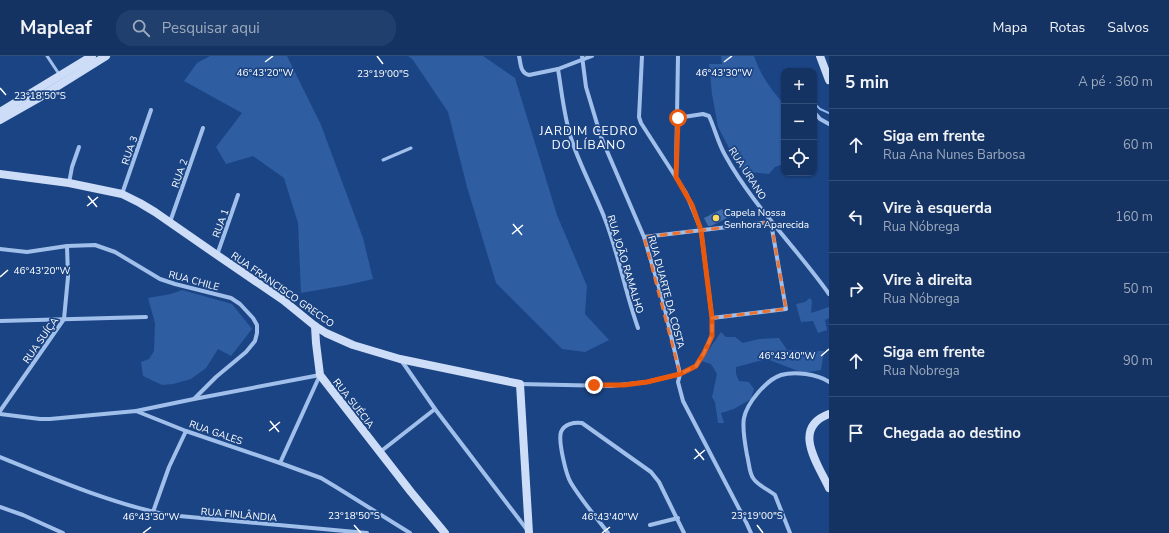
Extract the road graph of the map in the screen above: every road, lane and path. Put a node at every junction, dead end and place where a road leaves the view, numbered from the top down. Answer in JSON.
{"nodes":[{"id":1,"x":47,"y":56,"type":"edge"},
{"id":2,"x":92,"y":56,"type":"edge"},
{"id":3,"x":106,"y":56,"type":"edge"},
{"id":4,"x":519,"y":56,"type":"edge"},
{"id":5,"x":592,"y":56,"type":"edge"},
{"id":6,"x":642,"y":56,"type":"edge"},
{"id":7,"x":678,"y":56,"type":"edge"},
{"id":8,"x":820,"y":56,"type":"edge"},
{"id":9,"x":582,"y":57,"type":"edge"},
{"id":10,"x":558,"y":69,"type":"junction"},
{"id":11,"x":60,"y":76,"type":"junction"},
{"id":12,"x":829,"y":80,"type":"edge"},
{"id":13,"x":151,"y":110,"type":"dead end"},
{"id":14,"x":0,"y":112,"type":"edge"},
{"id":15,"x":817,"y":116,"type":"edge"},
{"id":16,"x":678,"y":118,"type":"junction"},
{"id":17,"x":0,"y":120,"type":"edge"},
{"id":18,"x":829,"y":124,"type":"edge"},
{"id":19,"x":203,"y":128,"type":"dead end"},
{"id":20,"x":79,"y":147,"type":"dead end"},
{"id":21,"x":411,"y":148,"type":"dead end"},
{"id":22,"x":382,"y":160,"type":"dead end"},
{"id":23,"x":0,"y":174,"type":"edge"},
{"id":24,"x":676,"y":177,"type":"junction"},
{"id":25,"x":69,"y":183,"type":"junction"},
{"id":26,"x":122,"y":194,"type":"junction"},
{"id":27,"x":238,"y":195,"type":"dead end"},
{"id":28,"x":170,"y":222,"type":"junction"},
{"id":29,"x":771,"y":222,"type":"junction"},
{"id":30,"x":701,"y":230,"type":"junction"},
{"id":31,"x":644,"y":237,"type":"junction"},
{"id":32,"x":68,"y":246,"type":"junction"},
{"id":33,"x":0,"y":249,"type":"edge"},
{"id":34,"x":216,"y":255,"type":"junction"},
{"id":35,"x":829,"y":294,"type":"edge"},
{"id":36,"x":146,"y":317,"type":"dead end"},
{"id":37,"x":712,"y":318,"type":"junction"},
{"id":38,"x":64,"y":319,"type":"junction"},
{"id":39,"x":0,"y":321,"type":"edge"},
{"id":40,"x":316,"y":326,"type":"junction"},
{"id":41,"x":638,"y":328,"type":"dead end"},
{"id":42,"x":400,"y":359,"type":"junction"},
{"id":43,"x":680,"y":374,"type":"junction"},
{"id":44,"x":320,"y":376,"type":"junction"},
{"id":45,"x":829,"y":382,"type":"edge"},
{"id":46,"x":520,"y":384,"type":"junction"},
{"id":47,"x":194,"y":399,"type":"junction"},
{"id":48,"x":436,"y":409,"type":"junction"},
{"id":49,"x":0,"y":411,"type":"edge"},
{"id":50,"x":136,"y":412,"type":"junction"},
{"id":51,"x":0,"y":414,"type":"edge"},
{"id":52,"x":829,"y":414,"type":"edge"},
{"id":53,"x":186,"y":431,"type":"junction"},
{"id":54,"x":380,"y":452,"type":"junction"},
{"id":55,"x":0,"y":457,"type":"edge"},
{"id":56,"x":280,"y":463,"type":"junction"},
{"id":57,"x":829,"y":488,"type":"edge"},
{"id":58,"x":0,"y":507,"type":"edge"},
{"id":59,"x":152,"y":512,"type":"junction"},
{"id":60,"x":678,"y":518,"type":"junction"},
{"id":61,"x":650,"y":525,"type":"dead end"},
{"id":62,"x":63,"y":533,"type":"edge"},
{"id":63,"x":367,"y":533,"type":"edge"},
{"id":64,"x":410,"y":533,"type":"edge"},
{"id":65,"x":445,"y":533,"type":"edge"},
{"id":66,"x":529,"y":533,"type":"edge"},
{"id":67,"x":608,"y":533,"type":"edge"},
{"id":68,"x":684,"y":533,"type":"edge"},
{"id":69,"x":751,"y":533,"type":"edge"},
{"id":70,"x":790,"y":533,"type":"edge"}],
"edges":[{"from":1,"to":11,"type":"lane"},
{"from":2,"to":11,"type":"street"},
{"from":3,"to":17,"type":"street"},
{"from":4,"to":10,"type":"street"},
{"from":5,"to":9,"type":"street"},
{"from":6,"to":24,"type":"street","name":"RUA FRANCISCO GRECCO"},
{"from":7,"to":16,"type":"street"},
{"from":8,"to":12,"type":"street"},
{"from":9,"to":10,"type":"street"},
{"from":9,"to":31,"type":"street","name":"RUA DUARTE DA COSTA"},
{"from":10,"to":41,"type":"street","name":"RUA JOÃO RAMALHO"},
{"from":11,"to":14,"type":"street"},
{"from":13,"to":26,"type":"street","name":"RUA 3"},
{"from":15,"to":18,"type":"street"},
{"from":16,"to":24,"type":"street"},
{"from":16,"to":29,"type":"street","name":"RUA URANO"},
{"from":19,"to":28,"type":"street","name":"RUA 2"},
{"from":20,"to":25,"type":"street"},
{"from":21,"to":22,"type":"lane"},
{"from":23,"to":25,"type":"street","name":"RUA FRANCISCO GRECCO"},
{"from":24,"to":30,"type":"street","name":"RUA FRANCISCO GRECCO"},
{"from":25,"to":26,"type":"street","name":"RUA FRANCISCO GRECCO"},
{"from":26,"to":28,"type":"street","name":"RUA FRANCISCO GRECCO"},
{"from":27,"to":34,"type":"street","name":"RUA 1"},
{"from":28,"to":34,"type":"street","name":"RUA FRANCISCO GRECCO"},
{"from":29,"to":30,"type":"street"},
{"from":29,"to":35,"type":"street"},
{"from":29,"to":37,"type":"street"},
{"from":30,"to":31,"type":"street"},
{"from":30,"to":37,"type":"street","name":"RUA FRANCISCO GRECCO"},
{"from":31,"to":43,"type":"street","name":"RUA DUARTE DA COSTA"},
{"from":32,"to":33,"type":"street","name":"RUA CHILE"},
{"from":32,"to":38,"type":"street","name":"RUA SUÍÇA"},
{"from":32,"to":47,"type":"street","name":"RUA CHILE"},
{"from":34,"to":40,"type":"street","name":"RUA FRANCISCO GRECCO"},
{"from":36,"to":38,"type":"street"},
{"from":37,"to":43,"type":"street","name":"RUA FRANCISCO GRECCO"},
{"from":38,"to":39,"type":"street"},
{"from":38,"to":49,"type":"street","name":"RUA SUÍÇA"},
{"from":40,"to":42,"type":"street","name":"RUA FRANCISCO GRECCO"},
{"from":40,"to":44,"type":"street"},
{"from":42,"to":46,"type":"street","name":"RUA FRANCISCO GRECCO"},
{"from":42,"to":48,"type":"street"},
{"from":43,"to":46,"type":"street","name":"RUA FRANCISCO GRECCO"},
{"from":43,"to":69,"type":"street","name":"RUA DUARTE DA COSTA"},
{"from":44,"to":47,"type":"street","name":"RUA SUÉCIA"},
{"from":44,"to":54,"type":"street","name":"RUA SUÉCIA"},
{"from":44,"to":56,"type":"street"},
{"from":45,"to":70,"type":"street"},
{"from":46,"to":66,"type":"street"},
{"from":47,"to":50,"type":"street","name":"RUA SUÉCIA"},
{"from":48,"to":54,"type":"street"},
{"from":48,"to":66,"type":"street"},
{"from":50,"to":51,"type":"street","name":"RUA GALES"},
{"from":50,"to":53,"type":"street","name":"RUA GALES"},
{"from":52,"to":57,"type":"street"},
{"from":53,"to":56,"type":"street","name":"RUA GALES"},
{"from":53,"to":59,"type":"street"},
{"from":54,"to":65,"type":"street","name":"RUA SUÉCIA"},
{"from":55,"to":59,"type":"street","name":"RUA FINLÂNDIA"},
{"from":56,"to":64,"type":"street","name":"RUA GALES"},
{"from":58,"to":62,"type":"street"},
{"from":59,"to":63,"type":"street","name":"RUA FINLÂNDIA"},
{"from":60,"to":61,"type":"street"},
{"from":60,"to":67,"type":"street"},
{"from":60,"to":68,"type":"street"}]}
